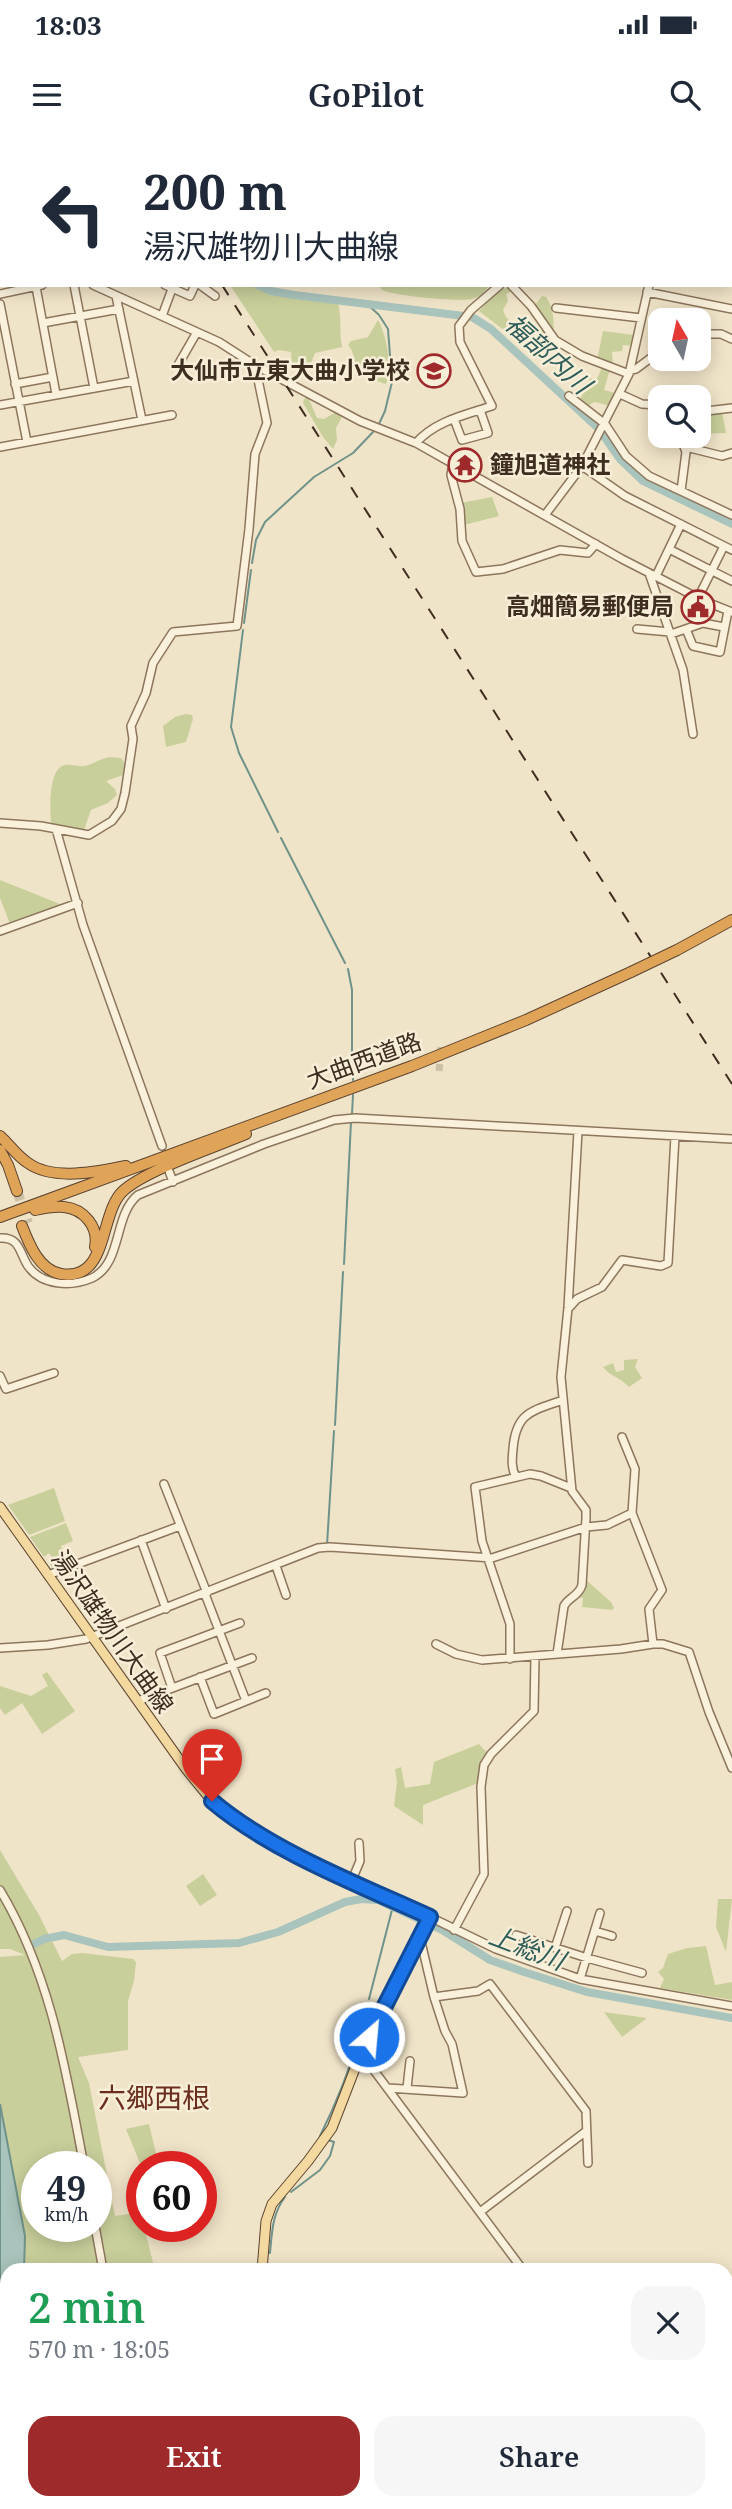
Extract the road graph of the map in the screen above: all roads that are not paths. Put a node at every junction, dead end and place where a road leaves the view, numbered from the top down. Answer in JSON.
{"nodes":[{"id":1,"x":34,"y":287,"type":"edge"},
{"id":2,"x":39,"y":287,"type":"edge"},
{"id":3,"x":75,"y":287,"type":"edge"},
{"id":4,"x":97,"y":287,"type":"edge"},
{"id":5,"x":169,"y":287,"type":"edge"},
{"id":6,"x":196,"y":287,"type":"edge"},
{"id":7,"x":200,"y":287,"type":"edge"},
{"id":8,"x":498,"y":287,"type":"edge"},
{"id":9,"x":513,"y":287,"type":"edge"},
{"id":10,"x":648,"y":288,"type":"edge"},
{"id":11,"x":0,"y":294,"type":"edge"},
{"id":12,"x":116,"y":296,"type":"junction"},
{"id":13,"x":215,"y":296,"type":"dead end"},
{"id":14,"x":0,"y":304,"type":"edge"},
{"id":15,"x":556,"y":308,"type":"dead end"},
{"id":16,"x":119,"y":309,"type":"junction"},
{"id":17,"x":732,"y":309,"type":"edge"},
{"id":18,"x":80,"y":316,"type":"junction"},
{"id":19,"x":162,"y":316,"type":"junction"},
{"id":20,"x":641,"y":318,"type":"junction"},
{"id":21,"x":43,"y":323,"type":"junction"},
{"id":22,"x":197,"y":332,"type":"junction"},
{"id":23,"x":711,"y":334,"type":"edge"},
{"id":24,"x":732,"y":339,"type":"edge"},
{"id":25,"x":4,"y":347,"type":"edge"},
{"id":26,"x":648,"y":360,"type":"edge"},
{"id":27,"x":178,"y":365,"type":"dead end"},
{"id":28,"x":255,"y":365,"type":"junction"},
{"id":29,"x":630,"y":372,"type":"junction"},
{"id":30,"x":53,"y":377,"type":"junction"},
{"id":31,"x":134,"y":380,"type":"junction"},
{"id":32,"x":15,"y":384,"type":"junction"},
{"id":33,"x":94,"y":388,"type":"junction"},
{"id":34,"x":56,"y":394,"type":"junction"},
{"id":35,"x":620,"y":394,"type":"junction"},
{"id":36,"x":569,"y":396,"type":"dead end"},
{"id":37,"x":19,"y":402,"type":"junction"},
{"id":38,"x":648,"y":404,"type":"edge"},
{"id":39,"x":0,"y":405,"type":"edge"},
{"id":40,"x":732,"y":408,"type":"edge"},
{"id":41,"x":480,"y":410,"type":"junction"},
{"id":42,"x":711,"y":410,"type":"edge"},
{"id":43,"x":172,"y":415,"type":"dead end"},
{"id":44,"x":454,"y":419,"type":"junction"},
{"id":45,"x":142,"y":420,"type":"junction"},
{"id":46,"x":604,"y":425,"type":"junction"},
{"id":47,"x":27,"y":442,"type":"junction"},
{"id":48,"x":416,"y":443,"type":"junction"},
{"id":49,"x":0,"y":447,"type":"edge"},
{"id":50,"x":685,"y":448,"type":"edge"},
{"id":51,"x":689,"y":448,"type":"edge"},
{"id":52,"x":732,"y":453,"type":"edge"},
{"id":53,"x":453,"y":464,"type":"junction"},
{"id":54,"x":582,"y":466,"type":"junction"},
{"id":55,"x":681,"y":491,"type":"junction"},
{"id":56,"x":545,"y":515,"type":"junction"},
{"id":57,"x":732,"y":515,"type":"edge"},
{"id":58,"x":681,"y":524,"type":"junction"},
{"id":59,"x":596,"y":544,"type":"junction"},
{"id":60,"x":724,"y":545,"type":"junction"},
{"id":61,"x":669,"y":549,"type":"junction"},
{"id":62,"x":732,"y":550,"type":"edge"},
{"id":63,"x":711,"y":571,"type":"junction"},
{"id":64,"x":652,"y":574,"type":"junction"},
{"id":65,"x":732,"y":581,"type":"edge"},
{"id":66,"x":698,"y":598,"type":"junction"},
{"id":67,"x":730,"y":612,"type":"edge"},
{"id":68,"x":724,"y":627,"type":"junction"},
{"id":69,"x":637,"y":629,"type":"dead end"},
{"id":70,"x":686,"y":629,"type":"junction"},
{"id":71,"x":670,"y":633,"type":"junction"},
{"id":72,"x":693,"y":734,"type":"dead end"},
{"id":73,"x":0,"y":823,"type":"edge"},
{"id":74,"x":57,"y":829,"type":"junction"},
{"id":75,"x":78,"y":903,"type":"junction"},
{"id":76,"x":732,"y":920,"type":"edge"},
{"id":77,"x":0,"y":931,"type":"edge"},
{"id":78,"x":362,"y":1084,"type":"junction"},
{"id":79,"x":578,"y":1131,"type":"junction"},
{"id":80,"x":0,"y":1136,"type":"edge"},
{"id":81,"x":675,"y":1136,"type":"junction"},
{"id":82,"x":732,"y":1139,"type":"edge"},
{"id":83,"x":162,"y":1146,"type":"dead end"},
{"id":84,"x":0,"y":1150,"type":"edge"},
{"id":85,"x":158,"y":1160,"type":"junction"},
{"id":86,"x":0,"y":1163,"type":"edge"},
{"id":87,"x":169,"y":1171,"type":"dead end"},
{"id":88,"x":173,"y":1182,"type":"junction"},
{"id":89,"x":0,"y":1218,"type":"edge"},
{"id":90,"x":0,"y":1238,"type":"edge"},
{"id":91,"x":568,"y":1308,"type":"junction"},
{"id":92,"x":54,"y":1373,"type":"dead end"},
{"id":93,"x":0,"y":1376,"type":"edge"},
{"id":94,"x":564,"y":1399,"type":"junction"},
{"id":95,"x":622,"y":1437,"type":"dead end"},
{"id":96,"x":516,"y":1477,"type":"junction"},
{"id":97,"x":164,"y":1484,"type":"dead end"},
{"id":98,"x":572,"y":1488,"type":"junction"},
{"id":99,"x":0,"y":1507,"type":"edge"},
{"id":100,"x":632,"y":1513,"type":"junction"},
{"id":101,"x":180,"y":1526,"type":"junction"},
{"id":102,"x":586,"y":1527,"type":"junction"},
{"id":103,"x":141,"y":1540,"type":"junction"},
{"id":104,"x":488,"y":1558,"type":"junction"},
{"id":105,"x":276,"y":1566,"type":"junction"},
{"id":106,"x":48,"y":1575,"type":"junction"},
{"id":107,"x":206,"y":1593,"type":"junction"},
{"id":108,"x":286,"y":1595,"type":"dead end"},
{"id":109,"x":166,"y":1608,"type":"junction"},
{"id":110,"x":240,"y":1623,"type":"dead end"},
{"id":111,"x":219,"y":1630,"type":"junction"},
{"id":112,"x":92,"y":1637,"type":"junction"},
{"id":113,"x":436,"y":1644,"type":"dead end"},
{"id":114,"x":653,"y":1644,"type":"junction"},
{"id":115,"x":0,"y":1648,"type":"edge"},
{"id":116,"x":557,"y":1654,"type":"junction"},
{"id":117,"x":535,"y":1656,"type":"junction"},
{"id":118,"x":252,"y":1658,"type":"dead end"},
{"id":119,"x":510,"y":1659,"type":"junction"},
{"id":120,"x":232,"y":1665,"type":"junction"},
{"id":121,"x":200,"y":1677,"type":"junction"},
{"id":122,"x":172,"y":1688,"type":"junction"},
{"id":123,"x":266,"y":1693,"type":"dead end"},
{"id":124,"x":138,"y":1700,"type":"junction"},
{"id":125,"x":246,"y":1701,"type":"junction"},
{"id":126,"x":732,"y":1768,"type":"edge"},
{"id":127,"x":359,"y":1843,"type":"dead end"},
{"id":128,"x":352,"y":1880,"type":"junction"},
{"id":129,"x":0,"y":1889,"type":"edge"},
{"id":130,"x":567,"y":1911,"type":"dead end"},
{"id":131,"x":600,"y":1913,"type":"dead end"},
{"id":132,"x":429,"y":1919,"type":"junction"},
{"id":133,"x":454,"y":1930,"type":"junction"},
{"id":134,"x":595,"y":1931,"type":"junction"},
{"id":135,"x":516,"y":1935,"type":"dead end"},
{"id":136,"x":420,"y":1936,"type":"junction"},
{"id":137,"x":612,"y":1936,"type":"dead end"},
{"id":138,"x":555,"y":1948,"type":"junction"},
{"id":139,"x":587,"y":1958,"type":"junction"},
{"id":140,"x":642,"y":1973,"type":"dead end"},
{"id":141,"x":580,"y":1979,"type":"junction"},
{"id":142,"x":434,"y":1997,"type":"junction"},
{"id":143,"x":732,"y":2006,"type":"edge"},
{"id":144,"x":361,"y":2053,"type":"junction"},
{"id":145,"x":410,"y":2061,"type":"dead end"},
{"id":146,"x":388,"y":2088,"type":"junction"},
{"id":147,"x":407,"y":2088,"type":"junction"},
{"id":148,"x":585,"y":2132,"type":"junction"},
{"id":149,"x":81,"y":2151,"type":"edge"},
{"id":150,"x":588,"y":2163,"type":"dead end"},
{"id":151,"x":480,"y":2212,"type":"junction"},
{"id":152,"x":98,"y":2242,"type":"edge"},
{"id":153,"x":102,"y":2263,"type":"edge"},
{"id":154,"x":263,"y":2263,"type":"edge"},
{"id":155,"x":518,"y":2263,"type":"edge"}],
"edges":[{"from":1,"to":11,"type":"street"},
{"from":2,"to":21,"type":"street"},
{"from":3,"to":18,"type":"street"},
{"from":4,"to":12,"type":"street"},
{"from":5,"to":6,"type":"street"},
{"from":5,"to":19,"type":"street"},
{"from":7,"to":13,"type":"street"},
{"from":8,"to":41,"type":"street"},
{"from":9,"to":29,"type":"street"},
{"from":10,"to":17,"type":"street"},
{"from":10,"to":20,"type":"street"},
{"from":12,"to":16,"type":"street"},
{"from":12,"to":19,"type":"street"},
{"from":14,"to":25,"type":"street"},
{"from":15,"to":20,"type":"street"},
{"from":16,"to":18,"type":"street"},
{"from":16,"to":31,"type":"street"},
{"from":18,"to":21,"type":"street"},
{"from":18,"to":33,"type":"street"},
{"from":19,"to":22,"type":"street"},
{"from":20,"to":29,"type":"street"},
{"from":21,"to":30,"type":"street"},
{"from":22,"to":27,"type":"street"},
{"from":22,"to":28,"type":"street"},
{"from":23,"to":24,"type":"street"},
{"from":25,"to":32,"type":"street"},
{"from":26,"to":29,"type":"street"},
{"from":28,"to":48,"type":"street"},
{"from":28,"to":74,"type":"street"},
{"from":29,"to":35,"type":"street"},
{"from":30,"to":32,"type":"street"},
{"from":30,"to":34,"type":"street"},
{"from":31,"to":33,"type":"street"},
{"from":31,"to":45,"type":"street"},
{"from":32,"to":37,"type":"street"},
{"from":33,"to":34,"type":"street"},
{"from":34,"to":37,"type":"street"},
{"from":35,"to":38,"type":"street"},
{"from":35,"to":46,"type":"street"},
{"from":36,"to":46,"type":"street"},
{"from":37,"to":39,"type":"street"},
{"from":37,"to":47,"type":"street"},
{"from":40,"to":42,"type":"street"},
{"from":41,"to":44,"type":"street"},
{"from":41,"to":44,"type":"street"},
{"from":43,"to":45,"type":"street"},
{"from":44,"to":48,"type":"street"},
{"from":45,"to":47,"type":"street"},
{"from":46,"to":54,"type":"street"},
{"from":46,"to":55,"type":"street"},
{"from":47,"to":49,"type":"street"},
{"from":48,"to":53,"type":"street"},
{"from":50,"to":55,"type":"street"},
{"from":51,"to":52,"type":"street"},
{"from":53,"to":56,"type":"street"},
{"from":53,"to":59,"type":"street"},
{"from":54,"to":56,"type":"street"},
{"from":54,"to":58,"type":"street"},
{"from":55,"to":57,"type":"street"},
{"from":56,"to":59,"type":"street"},
{"from":58,"to":60,"type":"street"},
{"from":58,"to":61,"type":"street"},
{"from":59,"to":64,"type":"street"},
{"from":60,"to":62,"type":"street"},
{"from":60,"to":63,"type":"street"},
{"from":61,"to":63,"type":"street"},
{"from":61,"to":64,"type":"street"},
{"from":63,"to":65,"type":"street"},
{"from":63,"to":66,"type":"street"},
{"from":64,"to":66,"type":"street"},
{"from":64,"to":71,"type":"street"},
{"from":66,"to":67,"type":"street"},
{"from":67,"to":68,"type":"street"},
{"from":68,"to":70,"type":"street"},
{"from":68,"to":70,"type":"street"},
{"from":69,"to":71,"type":"street"},
{"from":70,"to":71,"type":"street"},
{"from":71,"to":72,"type":"street"},
{"from":73,"to":74,"type":"street"},
{"from":74,"to":75,"type":"street"},
{"from":75,"to":77,"type":"street"},
{"from":75,"to":83,"type":"street"},
{"from":76,"to":78,"type":"highway","name":"大曲西道路","bridge":true},
{"from":78,"to":85,"type":"highway","name":"大曲西道路"},
{"from":78,"to":89,"type":"highway"},
{"from":79,"to":81,"type":"street"},
{"from":79,"to":88,"type":"street"},
{"from":79,"to":91,"type":"street"},
{"from":80,"to":85,"type":"highway"},
{"from":81,"to":82,"type":"street"},
{"from":81,"to":91,"type":"street"},
{"from":84,"to":86,"type":"highway"},
{"from":85,"to":89,"type":"highway","name":"大曲西道路"},
{"from":87,"to":88,"type":"street"},
{"from":88,"to":90,"type":"street"},
{"from":91,"to":94,"type":"street"},
{"from":92,"to":93,"type":"street"},
{"from":94,"to":96,"type":"street"},
{"from":94,"to":98,"type":"street"},
{"from":95,"to":100,"type":"street"},
{"from":96,"to":98,"type":"street"},
{"from":96,"to":104,"type":"street"},
{"from":97,"to":101,"type":"street"},
{"from":98,"to":102,"type":"street"},
{"from":99,"to":106,"type":"main road","name":"湯沢雄物川大曲線"},
{"from":100,"to":102,"type":"street"},
{"from":100,"to":114,"type":"street"},
{"from":101,"to":103,"type":"street"},
{"from":101,"to":107,"type":"street"},
{"from":102,"to":104,"type":"street"},
{"from":102,"to":116,"type":"street"},
{"from":103,"to":106,"type":"street"},
{"from":103,"to":109,"type":"street"},
{"from":104,"to":105,"type":"street"},
{"from":104,"to":119,"type":"street"},
{"from":105,"to":107,"type":"street"},
{"from":105,"to":108,"type":"street"},
{"from":106,"to":112,"type":"main road","name":"湯沢雄物川大曲線"},
{"from":107,"to":109,"type":"street"},
{"from":107,"to":111,"type":"street"},
{"from":109,"to":112,"type":"street"},
{"from":110,"to":111,"type":"street"},
{"from":111,"to":120,"type":"street"},
{"from":111,"to":122,"type":"street"},
{"from":112,"to":115,"type":"street"},
{"from":112,"to":124,"type":"main road","name":"湯沢雄物川大曲線"},
{"from":113,"to":119,"type":"street"},
{"from":114,"to":116,"type":"street"},
{"from":114,"to":126,"type":"street"},
{"from":116,"to":117,"type":"street"},
{"from":117,"to":119,"type":"street"},
{"from":117,"to":133,"type":"street"},
{"from":118,"to":120,"type":"street"},
{"from":120,"to":121,"type":"street"},
{"from":120,"to":125,"type":"street"},
{"from":121,"to":122,"type":"street"},
{"from":121,"to":125,"type":"street"},
{"from":122,"to":124,"type":"street"},
{"from":123,"to":125,"type":"street"},
{"from":124,"to":128,"type":"main road","name":"湯沢雄物川大曲線"},
{"from":127,"to":128,"type":"street"},
{"from":128,"to":132,"type":"main road","name":"湯沢雄物川大曲線"},
{"from":129,"to":149,"type":"street"},
{"from":130,"to":138,"type":"street"},
{"from":131,"to":134,"type":"street"},
{"from":132,"to":133,"type":"street"},
{"from":132,"to":136,"type":"main road"},
{"from":133,"to":141,"type":"street"},
{"from":134,"to":137,"type":"street"},
{"from":134,"to":139,"type":"street"},
{"from":135,"to":138,"type":"street"},
{"from":136,"to":142,"type":"street"},
{"from":136,"to":144,"type":"main road"},
{"from":138,"to":139,"type":"street"},
{"from":139,"to":140,"type":"street"},
{"from":139,"to":141,"type":"street"},
{"from":141,"to":143,"type":"street"},
{"from":142,"to":147,"type":"street"},
{"from":142,"to":148,"type":"street"},
{"from":144,"to":146,"type":"street"},
{"from":144,"to":154,"type":"main road"},
{"from":145,"to":147,"type":"street"},
{"from":146,"to":147,"type":"street"},
{"from":146,"to":151,"type":"street"},
{"from":148,"to":150,"type":"street"},
{"from":148,"to":151,"type":"street"},
{"from":151,"to":155,"type":"street"},
{"from":152,"to":153,"type":"street"}]}
